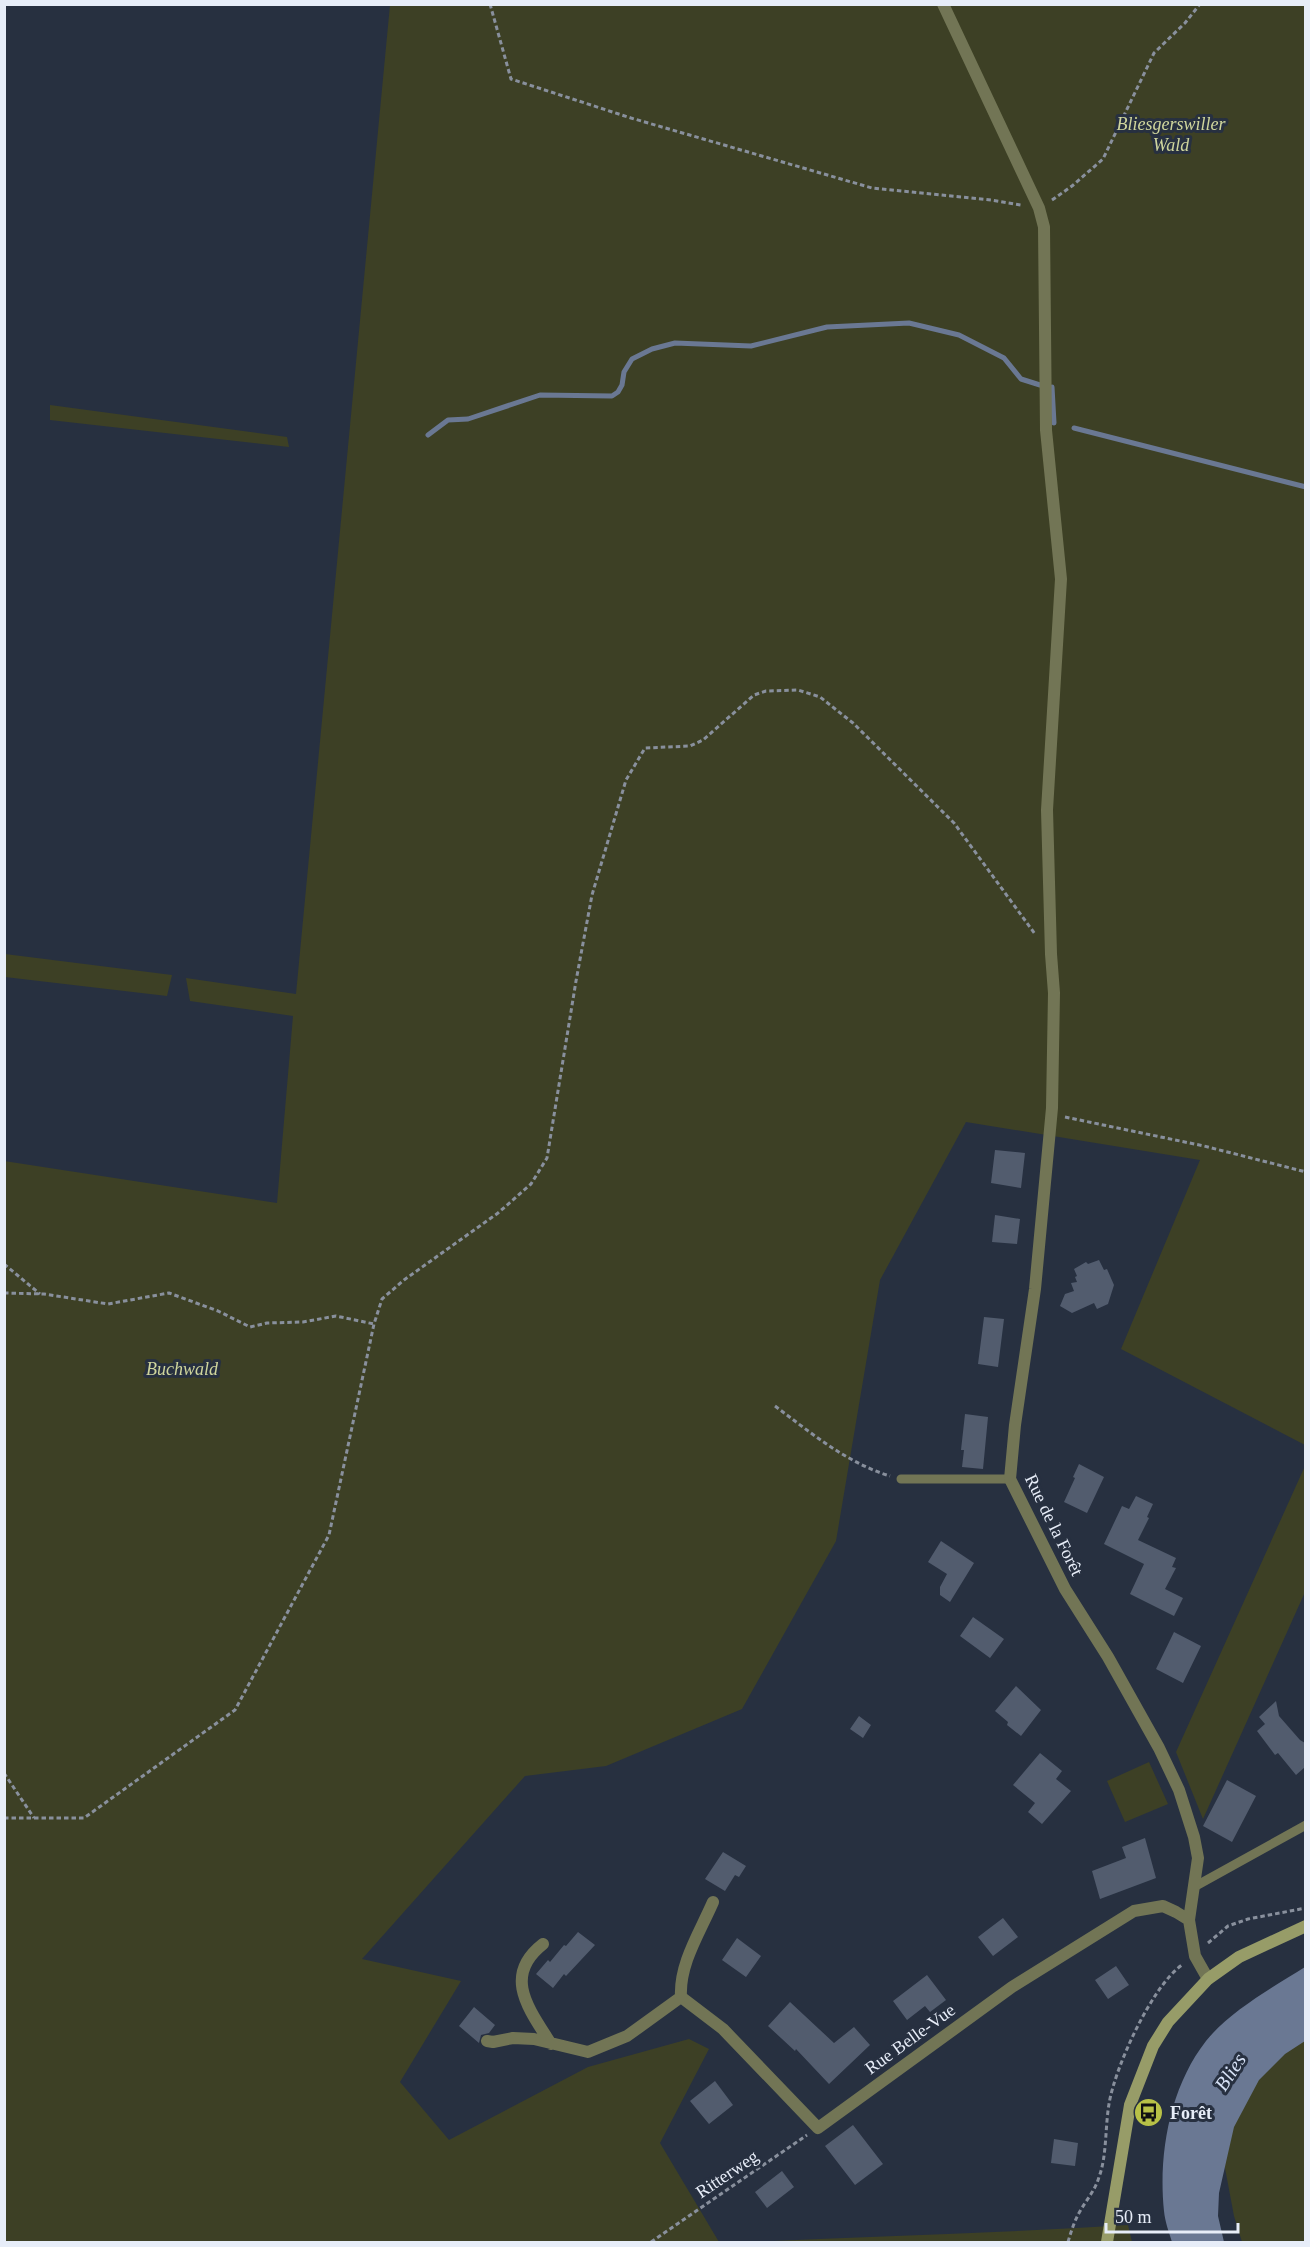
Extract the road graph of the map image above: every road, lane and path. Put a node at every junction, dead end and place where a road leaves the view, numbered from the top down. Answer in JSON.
{"nodes":[{"id":1,"x":490,"y":4,"type":"edge"},
{"id":2,"x":943,"y":4,"type":"edge"},
{"id":3,"x":1200,"y":4,"type":"edge"},
{"id":4,"x":1039,"y":208,"type":"junction"},
{"id":5,"x":1051,"y":954,"type":"junction"},
{"id":6,"x":1052,"y":1114,"type":"junction"},
{"id":7,"x":1305,"y":1172,"type":"edge"},
{"id":8,"x":4,"y":1263,"type":"edge"},
{"id":9,"x":4,"y":1293,"type":"edge"},
{"id":10,"x":40,"y":1294,"type":"junction"},
{"id":11,"x":374,"y":1324,"type":"junction"},
{"id":12,"x":775,"y":1406,"type":"dead end"},
{"id":13,"x":901,"y":1479,"type":"joint"},
{"id":14,"x":1010,"y":1479,"type":"junction"},
{"id":15,"x":4,"y":1773,"type":"edge"},
{"id":16,"x":4,"y":1818,"type":"edge"},
{"id":17,"x":34,"y":1818,"type":"junction"},
{"id":18,"x":1305,"y":1825,"type":"edge"},
{"id":19,"x":1194,"y":1887,"type":"junction"},
{"id":20,"x":713,"y":1902,"type":"dead end"},
{"id":21,"x":1189,"y":1920,"type":"junction"},
{"id":22,"x":1305,"y":1926,"type":"edge"},
{"id":23,"x":543,"y":1944,"type":"dead end"},
{"id":24,"x":1208,"y":1979,"type":"junction"},
{"id":25,"x":681,"y":1997,"type":"junction"},
{"id":26,"x":488,"y":2042,"type":"dead end"},
{"id":27,"x":551,"y":2044,"type":"junction"},
{"id":28,"x":818,"y":2128,"type":"junction"},
{"id":29,"x":651,"y":2242,"type":"edge"},
{"id":30,"x":1107,"y":2242,"type":"edge"}],
"edges":[{"from":1,"to":4,"type":"path"},
{"from":2,"to":4,"type":"street","name":"Rue de la Forêt"},
{"from":3,"to":4,"type":"path"},
{"from":4,"to":5,"type":"street","name":"Rue de la Forêt"},
{"from":5,"to":6,"type":"street","name":"Rue de la Forêt"},
{"from":5,"to":11,"type":"path"},
{"from":6,"to":7,"type":"path"},
{"from":6,"to":14,"type":"street","name":"Rue de la Forêt"},
{"from":8,"to":10,"type":"path"},
{"from":9,"to":10,"type":"path"},
{"from":10,"to":11,"type":"path"},
{"from":11,"to":17,"type":"path"},
{"from":12,"to":13,"type":"path"},
{"from":13,"to":14,"type":"lane"},
{"from":14,"to":19,"type":"street","name":"Rue de la Forêt"},
{"from":15,"to":17,"type":"path"},
{"from":16,"to":17,"type":"path"},
{"from":18,"to":19,"type":"lane"},
{"from":19,"to":21,"type":"street","name":"Rue de la Forêt"},
{"from":20,"to":25,"type":"street"},
{"from":21,"to":24,"type":"street","name":"Rue de la Forêt"},
{"from":21,"to":28,"type":"street","name":"Rue Belle-Vue"},
{"from":22,"to":24,"type":"main road"},
{"from":23,"to":27,"type":"street"},
{"from":24,"to":30,"type":"main road"},
{"from":25,"to":27,"type":"street"},
{"from":25,"to":28,"type":"street"},
{"from":26,"to":27,"type":"street"},
{"from":28,"to":29,"type":"path","name":"Ritterweg"}]}
